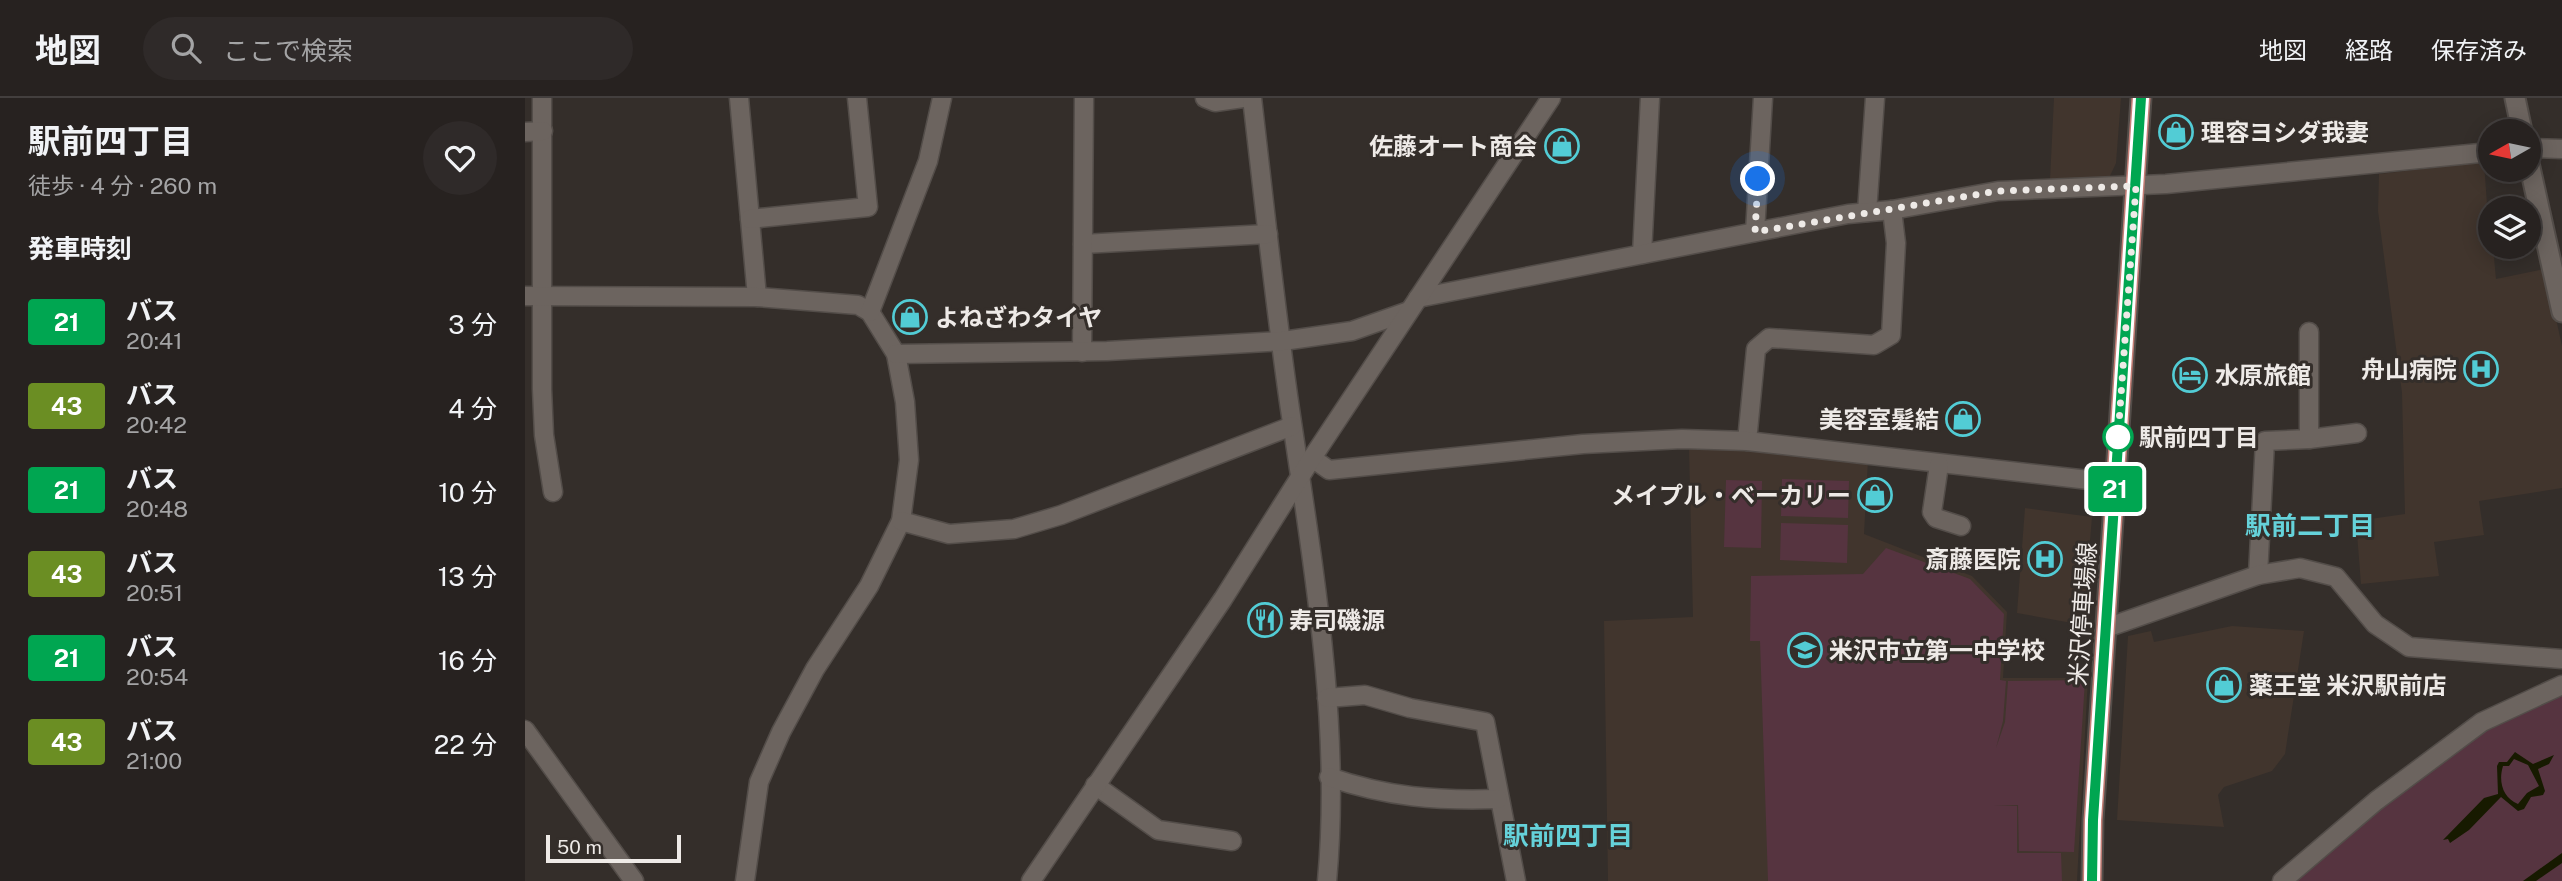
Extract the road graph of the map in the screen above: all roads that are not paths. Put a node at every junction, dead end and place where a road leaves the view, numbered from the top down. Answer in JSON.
{"nodes":[{"id":1,"x":542,"y":98,"type":"edge"},
{"id":2,"x":739,"y":98,"type":"edge"},
{"id":3,"x":857,"y":98,"type":"edge"},
{"id":4,"x":942,"y":98,"type":"edge"},
{"id":5,"x":1084,"y":98,"type":"edge"},
{"id":6,"x":1205,"y":98,"type":"edge"},
{"id":7,"x":1243,"y":98,"type":"edge"},
{"id":8,"x":1252,"y":98,"type":"edge"},
{"id":9,"x":1551,"y":98,"type":"edge"},
{"id":10,"x":1650,"y":98,"type":"edge"},
{"id":11,"x":1763,"y":98,"type":"edge"},
{"id":12,"x":1875,"y":98,"type":"edge"},
{"id":13,"x":2141,"y":98,"type":"edge"},
{"id":14,"x":2515,"y":98,"type":"edge"},
{"id":15,"x":2519,"y":119,"type":"edge"},
{"id":16,"x":534,"y":132,"type":"edge"},
{"id":17,"x":2541,"y":148,"type":"edge"},
{"id":18,"x":2562,"y":149,"type":"edge"},
{"id":19,"x":2478,"y":153,"type":"edge"},
{"id":20,"x":2533,"y":182,"type":"edge"},
{"id":21,"x":2136,"y":186,"type":"junction"},
{"id":22,"x":1892,"y":210,"type":"junction"},
{"id":23,"x":1867,"y":212,"type":"junction"},
{"id":24,"x":750,"y":219,"type":"junction"},
{"id":25,"x":1755,"y":232,"type":"junction"},
{"id":26,"x":1268,"y":234,"type":"junction"},
{"id":27,"x":1083,"y":244,"type":"junction"},
{"id":28,"x":1642,"y":254,"type":"junction"},
{"id":29,"x":533,"y":296,"type":"edge"},
{"id":30,"x":757,"y":297,"type":"junction"},
{"id":31,"x":1414,"y":305,"type":"junction"},
{"id":32,"x":870,"y":312,"type":"junction"},
{"id":33,"x":2562,"y":312,"type":"edge"},
{"id":34,"x":2309,"y":332,"type":"dead end"},
{"id":35,"x":1283,"y":341,"type":"junction"},
{"id":36,"x":1082,"y":352,"type":"junction"},
{"id":37,"x":896,"y":354,"type":"junction"},
{"id":38,"x":1292,"y":426,"type":"junction"},
{"id":39,"x":2357,"y":433,"type":"dead end"},
{"id":40,"x":2309,"y":439,"type":"junction"},
{"id":41,"x":1747,"y":441,"type":"junction"},
{"id":42,"x":1312,"y":458,"type":"junction"},
{"id":43,"x":1939,"y":465,"type":"junction"},
{"id":44,"x":1301,"y":475,"type":"junction"},
{"id":45,"x":2115,"y":483,"type":"junction"},
{"id":46,"x":553,"y":492,"type":"dead end"},
{"id":47,"x":901,"y":521,"type":"junction"},
{"id":48,"x":1961,"y":526,"type":"dead end"},
{"id":49,"x":2258,"y":575,"type":"junction"},
{"id":50,"x":2106,"y":628,"type":"junction"},
{"id":51,"x":2562,"y":659,"type":"edge"},
{"id":52,"x":2562,"y":685,"type":"edge"},
{"id":53,"x":1327,"y":698,"type":"junction"},
{"id":54,"x":525,"y":730,"type":"edge"},
{"id":55,"x":1329,"y":777,"type":"junction"},
{"id":56,"x":1095,"y":785,"type":"junction"},
{"id":57,"x":1498,"y":799,"type":"junction"},
{"id":58,"x":1232,"y":841,"type":"dead end"},
{"id":59,"x":634,"y":881,"type":"edge"},
{"id":60,"x":745,"y":881,"type":"edge"},
{"id":61,"x":1031,"y":881,"type":"edge"},
{"id":62,"x":1327,"y":881,"type":"edge"},
{"id":63,"x":1516,"y":881,"type":"edge"},
{"id":64,"x":2092,"y":881,"type":"edge"},
{"id":65,"x":2283,"y":881,"type":"edge"}],
"edges":[{"from":1,"to":16,"type":"street"},
{"from":2,"to":24,"type":"street"},
{"from":3,"to":24,"type":"street"},
{"from":4,"to":32,"type":"street"},
{"from":5,"to":27,"type":"street"},
{"from":6,"to":7,"type":"street"},
{"from":8,"to":26,"type":"street"},
{"from":9,"to":31,"type":"street"},
{"from":10,"to":28,"type":"street"},
{"from":11,"to":25,"type":"street"},
{"from":12,"to":23,"type":"street"},
{"from":13,"to":21,"type":"main road","name":"米沢停車場線"},
{"from":14,"to":15,"type":"main road"},
{"from":16,"to":29,"type":"street"},
{"from":17,"to":18,"type":"street"},
{"from":19,"to":21,"type":"street"},
{"from":20,"to":33,"type":"main road"},
{"from":21,"to":22,"type":"street"},
{"from":21,"to":45,"type":"main road","name":"米沢停車場線"},
{"from":22,"to":23,"type":"street"},
{"from":22,"to":41,"type":"street"},
{"from":23,"to":25,"type":"street"},
{"from":24,"to":30,"type":"street"},
{"from":25,"to":28,"type":"street"},
{"from":26,"to":27,"type":"street"},
{"from":26,"to":35,"type":"street"},
{"from":27,"to":36,"type":"street"},
{"from":28,"to":31,"type":"street"},
{"from":29,"to":30,"type":"street"},
{"from":29,"to":46,"type":"street"},
{"from":30,"to":32,"type":"street"},
{"from":31,"to":35,"type":"street"},
{"from":31,"to":42,"type":"street"},
{"from":32,"to":37,"type":"street"},
{"from":34,"to":40,"type":"street"},
{"from":35,"to":36,"type":"street"},
{"from":35,"to":38,"type":"street"},
{"from":36,"to":37,"type":"street"},
{"from":37,"to":47,"type":"street"},
{"from":38,"to":44,"type":"street"},
{"from":38,"to":47,"type":"street"},
{"from":39,"to":40,"type":"street"},
{"from":40,"to":49,"type":"street"},
{"from":41,"to":42,"type":"street"},
{"from":41,"to":43,"type":"street"},
{"from":42,"to":44,"type":"street"},
{"from":43,"to":45,"type":"street"},
{"from":43,"to":48,"type":"street"},
{"from":44,"to":53,"type":"street"},
{"from":44,"to":56,"type":"street"},
{"from":45,"to":50,"type":"main road","name":"米沢停車場線"},
{"from":47,"to":60,"type":"street"},
{"from":49,"to":50,"type":"street"},
{"from":49,"to":51,"type":"street"},
{"from":50,"to":64,"type":"main road","name":"米沢停車場線"},
{"from":52,"to":65,"type":"street"},
{"from":53,"to":55,"type":"street"},
{"from":53,"to":57,"type":"street"},
{"from":54,"to":59,"type":"street"},
{"from":55,"to":57,"type":"street"},
{"from":55,"to":62,"type":"street"},
{"from":56,"to":58,"type":"street"},
{"from":56,"to":61,"type":"street"},
{"from":57,"to":63,"type":"street"}]}
